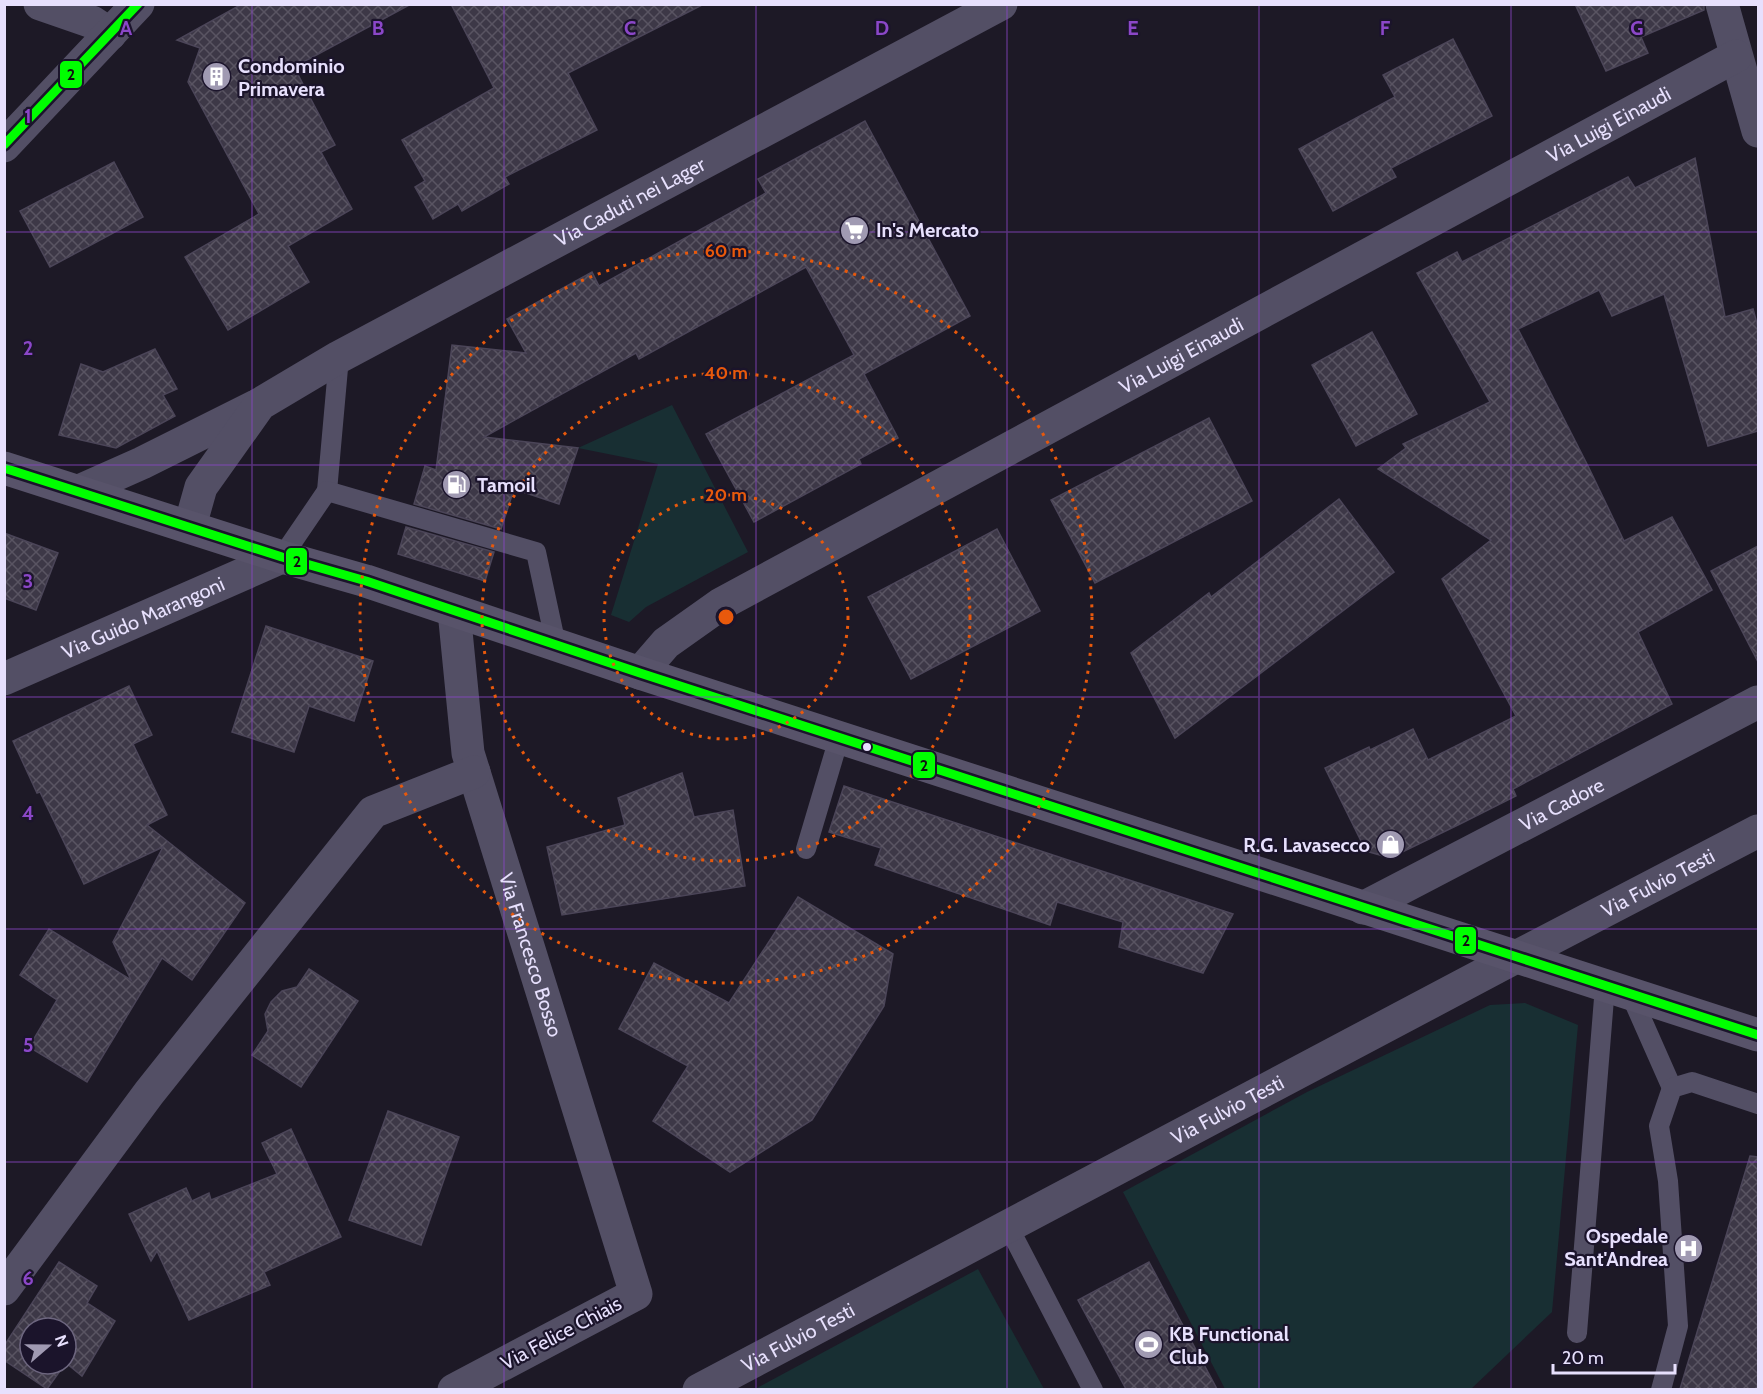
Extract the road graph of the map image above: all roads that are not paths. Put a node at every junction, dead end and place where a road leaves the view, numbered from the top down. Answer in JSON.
{"nodes":[{"id":1,"x":40,"y":4,"type":"edge"},
{"id":2,"x":138,"y":4,"type":"edge"},
{"id":3,"x":1001,"y":4,"type":"edge"},
{"id":4,"x":1722,"y":4,"type":"edge"},
{"id":5,"x":110,"y":34,"type":"junction"},
{"id":6,"x":1736,"y":56,"type":"junction"},
{"id":7,"x":1758,"y":130,"type":"edge"},
{"id":8,"x":9,"y":134,"type":"edge"},
{"id":9,"x":339,"y":357,"type":"junction"},
{"id":10,"x":260,"y":404,"type":"junction"},
{"id":11,"x":4,"y":468,"type":"edge"},
{"id":12,"x":79,"y":491,"type":"junction"},
{"id":13,"x":327,"y":491,"type":"junction"},
{"id":14,"x":190,"y":526,"type":"junction"},
{"id":15,"x":282,"y":557,"type":"junction"},
{"id":16,"x":454,"y":610,"type":"junction"},
{"id":17,"x":556,"y":645,"type":"junction"},
{"id":18,"x":640,"y":673,"type":"junction"},
{"id":19,"x":4,"y":679,"type":"edge"},
{"id":20,"x":1758,"y":702,"type":"edge"},
{"id":21,"x":839,"y":738,"type":"junction"},
{"id":22,"x":474,"y":772,"type":"junction"},
{"id":23,"x":1758,"y":831,"type":"edge"},
{"id":24,"x":806,"y":849,"type":"dead end"},
{"id":25,"x":1363,"y":908,"type":"junction"},
{"id":26,"x":1516,"y":957,"type":"junction"},
{"id":27,"x":1618,"y":990,"type":"junction"},
{"id":28,"x":1758,"y":1035,"type":"edge"},
{"id":29,"x":1672,"y":1088,"type":"junction"},
{"id":30,"x":1758,"y":1104,"type":"edge"},
{"id":31,"x":1008,"y":1226,"type":"junction"},
{"id":32,"x":4,"y":1289,"type":"edge"},
{"id":33,"x":636,"y":1294,"type":"joint"},
{"id":34,"x":1577,"y":1333,"type":"dead end"},
{"id":35,"x":454,"y":1389,"type":"edge"},
{"id":36,"x":699,"y":1389,"type":"edge"},
{"id":37,"x":1094,"y":1389,"type":"edge"},
{"id":38,"x":1661,"y":1389,"type":"edge"}],
"edges":[{"from":1,"to":5,"type":"street"},
{"from":2,"to":5,"type":"street"},
{"from":3,"to":9,"type":"street","name":"Via Caduti nei Lager"},
{"from":4,"to":6,"type":"street"},
{"from":5,"to":8,"type":"street"},
{"from":6,"to":7,"type":"street"},
{"from":6,"to":18,"type":"street","name":"Via Luigi Einaudi"},
{"from":9,"to":10,"type":"street","name":"Via Caduti nei Lager"},
{"from":9,"to":13,"type":"lane"},
{"from":10,"to":12,"type":"street","name":"Via Caduti nei Lager"},
{"from":10,"to":14,"type":"street","name":"Via Caduti nei Lager"},
{"from":11,"to":12,"type":"main road"},
{"from":12,"to":14,"type":"main road"},
{"from":13,"to":15,"type":"lane"},
{"from":13,"to":17,"type":"lane"},
{"from":14,"to":15,"type":"main road"},
{"from":15,"to":16,"type":"main road"},
{"from":15,"to":19,"type":"street","name":"Via Guido Marangoni"},
{"from":16,"to":17,"type":"main road"},
{"from":16,"to":22,"type":"street","name":"Via Francesco Bosso"},
{"from":17,"to":18,"type":"main road"},
{"from":18,"to":21,"type":"main road"},
{"from":20,"to":25,"type":"street","name":"Via Cadore"},
{"from":21,"to":24,"type":"lane"},
{"from":21,"to":25,"type":"main road"},
{"from":22,"to":32,"type":"street"},
{"from":22,"to":33,"type":"street","name":"Via Francesco Bosso"},
{"from":23,"to":26,"type":"street","name":"Via Fulvio Testi"},
{"from":25,"to":26,"type":"main road"},
{"from":26,"to":27,"type":"main road"},
{"from":26,"to":31,"type":"street","name":"Via Fulvio Testi"},
{"from":27,"to":28,"type":"main road"},
{"from":27,"to":29,"type":"lane"},
{"from":27,"to":34,"type":"lane"},
{"from":29,"to":30,"type":"lane"},
{"from":29,"to":38,"type":"lane"},
{"from":31,"to":36,"type":"street","name":"Via Fulvio Testi"},
{"from":31,"to":37,"type":"lane"},
{"from":33,"to":35,"type":"street","name":"Via Felice Chiais"}]}
